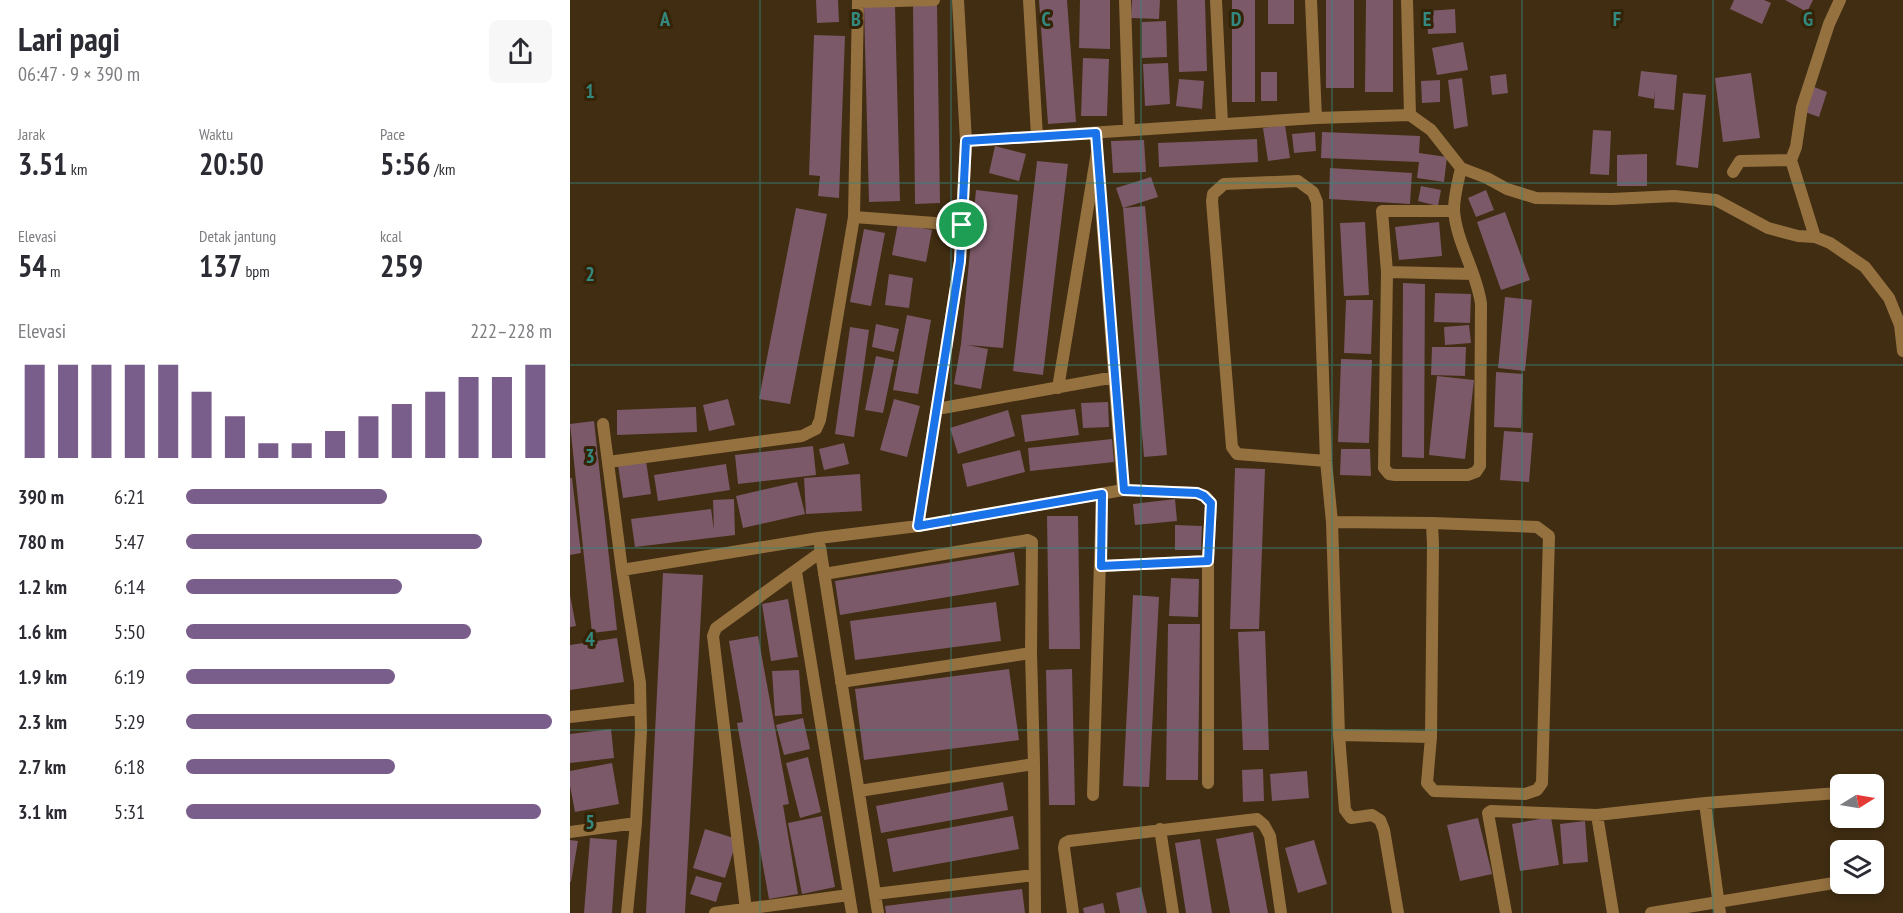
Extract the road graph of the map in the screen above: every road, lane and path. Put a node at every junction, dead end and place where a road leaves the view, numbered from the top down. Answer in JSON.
{"nodes":[{"id":1,"x":934,"y":0,"type":"edge"},
{"id":2,"x":958,"y":0,"type":"edge"},
{"id":3,"x":1029,"y":0,"type":"edge"},
{"id":4,"x":1125,"y":0,"type":"edge"},
{"id":5,"x":1216,"y":0,"type":"edge"},
{"id":6,"x":1311,"y":0,"type":"edge"},
{"id":7,"x":1407,"y":0,"type":"edge"},
{"id":8,"x":1840,"y":0,"type":"edge"},
{"id":9,"x":858,"y":1,"type":"edge"},
{"id":10,"x":1410,"y":115,"type":"junction"},
{"id":11,"x":1316,"y":118,"type":"junction"},
{"id":12,"x":1222,"y":124,"type":"junction"},
{"id":13,"x":1130,"y":130,"type":"junction"},
{"id":14,"x":1096,"y":133,"type":"junction"},
{"id":15,"x":1037,"y":136,"type":"junction"},
{"id":16,"x":966,"y":141,"type":"junction"},
{"id":17,"x":1097,"y":152,"type":"junction"},
{"id":18,"x":1791,"y":160,"type":"junction"},
{"id":19,"x":1461,"y":168,"type":"junction"},
{"id":20,"x":1732,"y":172,"type":"dead end"},
{"id":21,"x":1454,"y":211,"type":"junction"},
{"id":22,"x":854,"y":217,"type":"junction"},
{"id":23,"x":962,"y":225,"type":"junction"},
{"id":24,"x":1815,"y":237,"type":"junction"},
{"id":25,"x":1387,"y":272,"type":"junction"},
{"id":26,"x":1473,"y":274,"type":"junction"},
{"id":27,"x":1903,"y":351,"type":"edge"},
{"id":28,"x":1115,"y":377,"type":"junction"},
{"id":29,"x":1058,"y":388,"type":"junction"},
{"id":30,"x":937,"y":409,"type":"junction"},
{"id":31,"x":603,"y":424,"type":"dead end"},
{"id":32,"x":1326,"y":461,"type":"junction"},
{"id":33,"x":608,"y":462,"type":"junction"},
{"id":34,"x":1124,"y":490,"type":"junction"},
{"id":35,"x":1102,"y":494,"type":"junction"},
{"id":36,"x":1332,"y":522,"type":"junction"},
{"id":37,"x":1432,"y":523,"type":"junction"},
{"id":38,"x":918,"y":526,"type":"junction"},
{"id":39,"x":819,"y":538,"type":"junction"},
{"id":40,"x":821,"y":552,"type":"junction"},
{"id":41,"x":1208,"y":561,"type":"junction"},
{"id":42,"x":1101,"y":566,"type":"junction"},
{"id":43,"x":622,"y":570,"type":"junction"},
{"id":44,"x":796,"y":572,"type":"junction"},
{"id":45,"x":824,"y":574,"type":"junction"},
{"id":46,"x":1031,"y":653,"type":"junction"},
{"id":47,"x":841,"y":682,"type":"junction"},
{"id":48,"x":640,"y":709,"type":"junction"},
{"id":49,"x":570,"y":717,"type":"edge"},
{"id":50,"x":1339,"y":735,"type":"junction"},
{"id":51,"x":1431,"y":737,"type":"junction"},
{"id":52,"x":1035,"y":764,"type":"junction"},
{"id":53,"x":1208,"y":783,"type":"dead end"},
{"id":54,"x":859,"y":790,"type":"junction"},
{"id":55,"x":1830,"y":794,"type":"edge"},
{"id":56,"x":1093,"y":795,"type":"dead end"},
{"id":57,"x":1705,"y":803,"type":"junction"},
{"id":58,"x":1597,"y":815,"type":"junction"},
{"id":59,"x":636,"y":823,"type":"junction"},
{"id":60,"x":1160,"y":829,"type":"junction"},
{"id":61,"x":570,"y":832,"type":"edge"},
{"id":62,"x":1034,"y":875,"type":"junction"},
{"id":63,"x":1830,"y":884,"type":"edge"},
{"id":64,"x":875,"y":894,"type":"junction"},
{"id":65,"x":849,"y":895,"type":"junction"},
{"id":66,"x":1719,"y":907,"type":"edge"},
{"id":67,"x":746,"y":910,"type":"junction"},
{"id":68,"x":627,"y":913,"type":"edge"},
{"id":69,"x":715,"y":913,"type":"edge"},
{"id":70,"x":852,"y":913,"type":"edge"},
{"id":71,"x":878,"y":913,"type":"edge"},
{"id":72,"x":1035,"y":913,"type":"edge"},
{"id":73,"x":1073,"y":913,"type":"edge"},
{"id":74,"x":1173,"y":913,"type":"edge"},
{"id":75,"x":1281,"y":913,"type":"edge"},
{"id":76,"x":1398,"y":913,"type":"edge"},
{"id":77,"x":1506,"y":913,"type":"edge"},
{"id":78,"x":1613,"y":913,"type":"edge"},
{"id":79,"x":1651,"y":913,"type":"edge"}],
"edges":[{"from":1,"to":9,"type":"street"},
{"from":2,"to":16,"type":"street"},
{"from":3,"to":15,"type":"street"},
{"from":4,"to":13,"type":"street"},
{"from":5,"to":12,"type":"street"},
{"from":6,"to":11,"type":"street"},
{"from":7,"to":10,"type":"street"},
{"from":8,"to":18,"type":"street"},
{"from":9,"to":22,"type":"street"},
{"from":10,"to":11,"type":"street"},
{"from":10,"to":19,"type":"street"},
{"from":11,"to":12,"type":"street"},
{"from":12,"to":13,"type":"street"},
{"from":13,"to":14,"type":"street"},
{"from":14,"to":15,"type":"street"},
{"from":14,"to":17,"type":"street"},
{"from":15,"to":16,"type":"street"},
{"from":16,"to":23,"type":"street"},
{"from":17,"to":28,"type":"street"},
{"from":17,"to":29,"type":"street"},
{"from":18,"to":20,"type":"street"},
{"from":18,"to":24,"type":"street"},
{"from":19,"to":21,"type":"street"},
{"from":19,"to":24,"type":"street"},
{"from":21,"to":25,"type":"street"},
{"from":21,"to":26,"type":"street"},
{"from":22,"to":23,"type":"street"},
{"from":22,"to":33,"type":"street"},
{"from":23,"to":30,"type":"street"},
{"from":24,"to":27,"type":"street"},
{"from":25,"to":26,"type":"street"},
{"from":25,"to":26,"type":"street"},
{"from":28,"to":29,"type":"street"},
{"from":28,"to":34,"type":"street"},
{"from":29,"to":30,"type":"street"},
{"from":30,"to":38,"type":"street"},
{"from":31,"to":33,"type":"street"},
{"from":32,"to":32,"type":"street"},
{"from":32,"to":36,"type":"street"},
{"from":33,"to":43,"type":"street"},
{"from":34,"to":35,"type":"street"},
{"from":34,"to":41,"type":"street"},
{"from":35,"to":38,"type":"street"},
{"from":35,"to":42,"type":"street"},
{"from":36,"to":37,"type":"street"},
{"from":36,"to":50,"type":"street"},
{"from":37,"to":51,"type":"street"},
{"from":37,"to":51,"type":"street"},
{"from":38,"to":39,"type":"street"},
{"from":39,"to":40,"type":"street"},
{"from":39,"to":43,"type":"street"},
{"from":40,"to":44,"type":"street"},
{"from":40,"to":45,"type":"street"},
{"from":41,"to":42,"type":"street"},
{"from":41,"to":53,"type":"street"},
{"from":42,"to":56,"type":"street"},
{"from":43,"to":48,"type":"street"},
{"from":44,"to":65,"type":"street"},
{"from":44,"to":67,"type":"street"},
{"from":45,"to":46,"type":"street"},
{"from":45,"to":47,"type":"street"},
{"from":46,"to":47,"type":"street"},
{"from":46,"to":52,"type":"street"},
{"from":47,"to":54,"type":"street"},
{"from":48,"to":49,"type":"street"},
{"from":48,"to":59,"type":"street"},
{"from":50,"to":51,"type":"street"},
{"from":50,"to":76,"type":"street"},
{"from":52,"to":54,"type":"street"},
{"from":52,"to":62,"type":"street"},
{"from":54,"to":64,"type":"street"},
{"from":55,"to":57,"type":"street"},
{"from":57,"to":58,"type":"street"},
{"from":57,"to":66,"type":"street"},
{"from":58,"to":77,"type":"street"},
{"from":58,"to":78,"type":"street"},
{"from":59,"to":61,"type":"street"},
{"from":59,"to":68,"type":"street"},
{"from":60,"to":73,"type":"street"},
{"from":60,"to":74,"type":"street"},
{"from":60,"to":75,"type":"street"},
{"from":62,"to":64,"type":"street"},
{"from":62,"to":72,"type":"street"},
{"from":63,"to":66,"type":"street"},
{"from":64,"to":71,"type":"street"},
{"from":65,"to":67,"type":"street"},
{"from":65,"to":70,"type":"street"},
{"from":66,"to":79,"type":"street"},
{"from":67,"to":69,"type":"street"}]}
